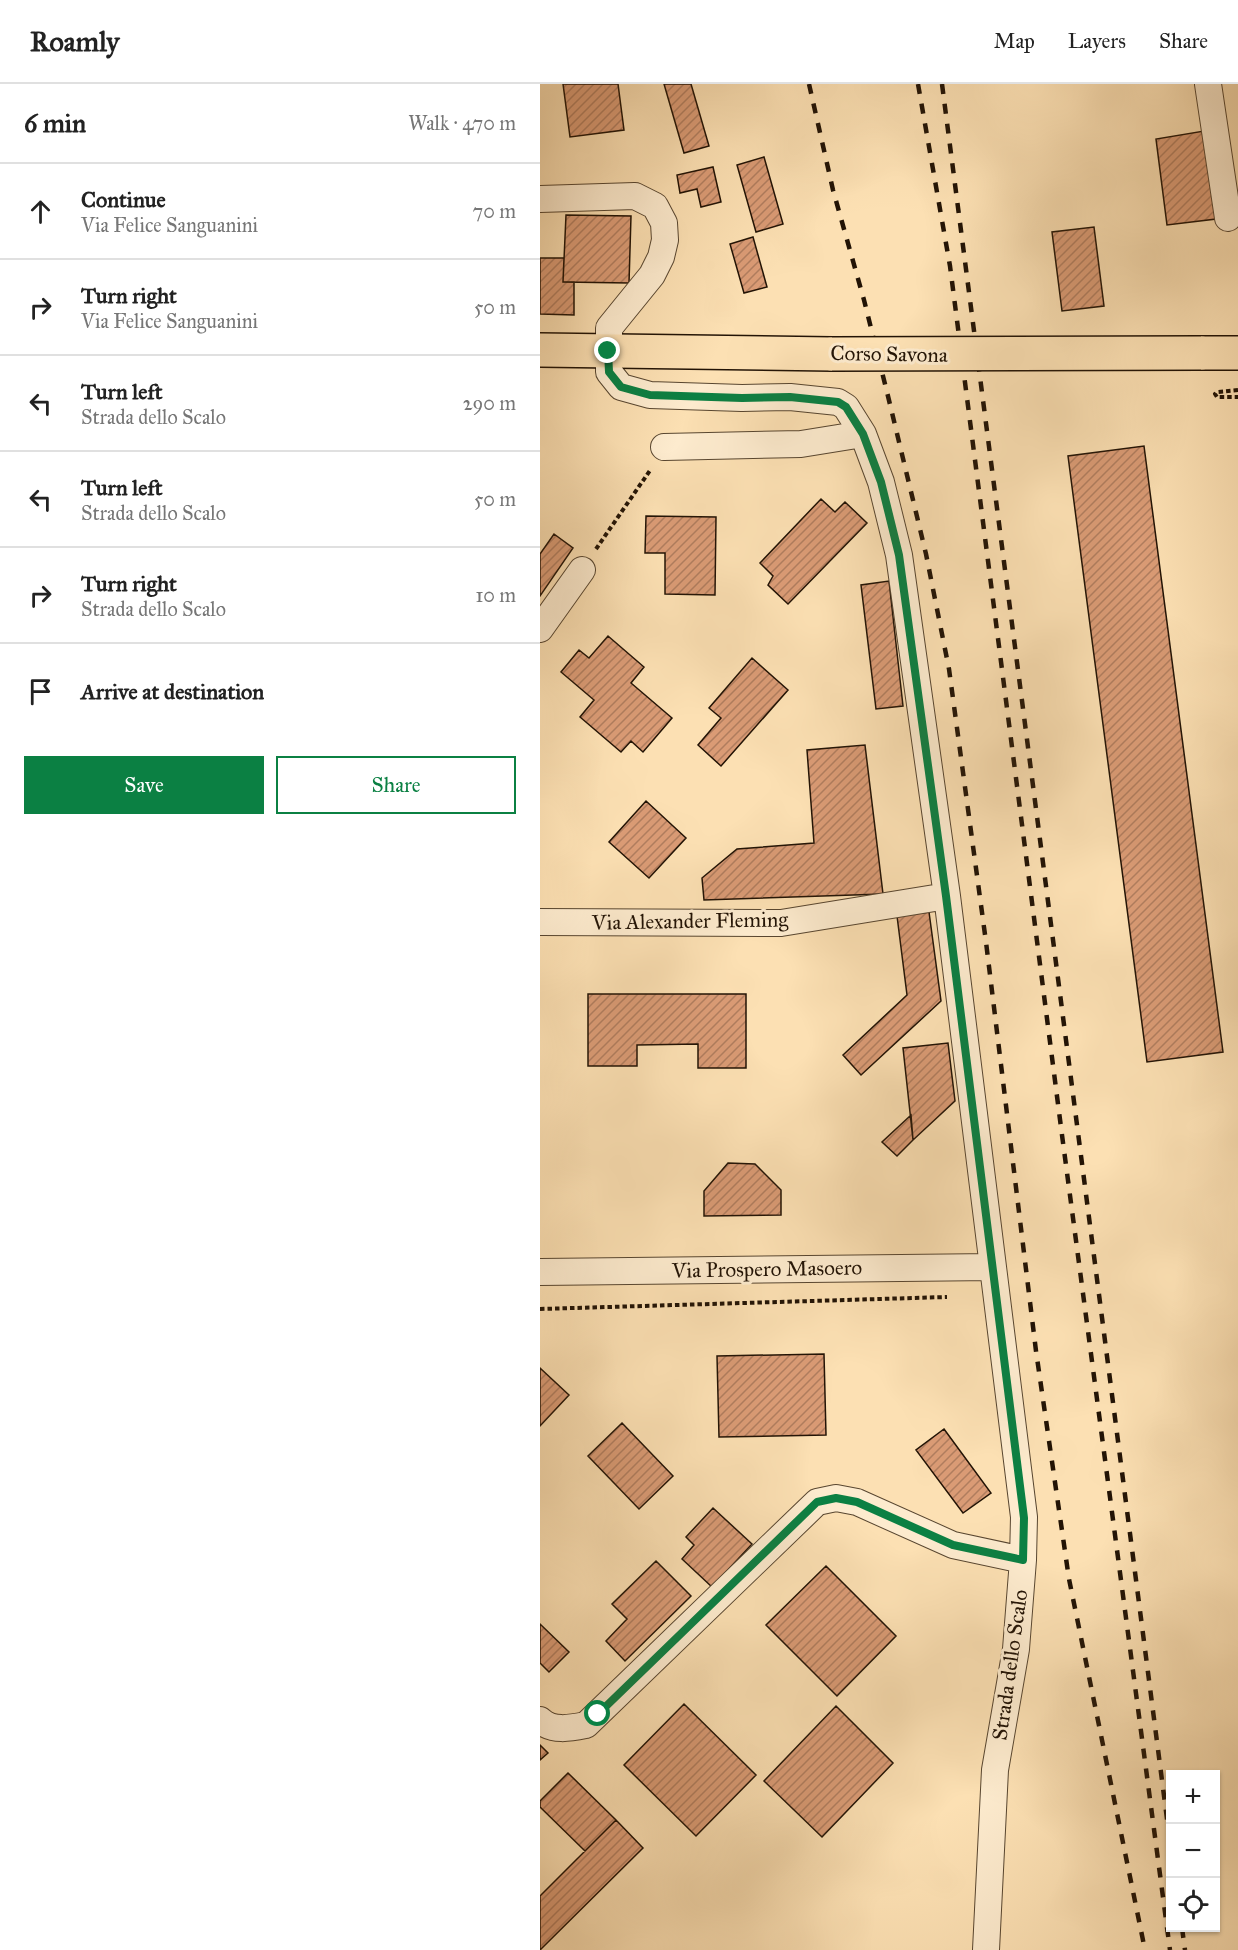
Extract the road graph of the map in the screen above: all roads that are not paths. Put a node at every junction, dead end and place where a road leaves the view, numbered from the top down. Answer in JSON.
{"nodes":[{"id":1,"x":1208,"y":84,"type":"edge"},
{"id":2,"x":540,"y":200,"type":"edge"},
{"id":3,"x":1228,"y":218,"type":"dead end"},
{"id":4,"x":540,"y":350,"type":"edge"},
{"id":5,"x":608,"y":351,"type":"junction"},
{"id":6,"x":1238,"y":352,"type":"edge"},
{"id":7,"x":863,"y":434,"type":"junction"},
{"id":8,"x":663,"y":447,"type":"road end"},
{"id":9,"x":582,"y":570,"type":"road end"},
{"id":10,"x":540,"y":628,"type":"edge"},
{"id":11,"x":946,"y":896,"type":"junction"},
{"id":12,"x":540,"y":922,"type":"edge"},
{"id":13,"x":993,"y":1267,"type":"junction"},
{"id":14,"x":540,"y":1272,"type":"edge"},
{"id":15,"x":1023,"y":1560,"type":"junction"},
{"id":16,"x":543,"y":1723,"type":"edge"},
{"id":17,"x":986,"y":1950,"type":"edge"}],
"edges":[{"from":1,"to":3,"type":"street"},
{"from":2,"to":5,"type":"street"},
{"from":4,"to":5,"type":"main road","name":"Corso Savona"},
{"from":5,"to":6,"type":"main road","name":"Corso Savona","bridge":true},
{"from":5,"to":7,"type":"street","name":"Strada dello Scalo"},
{"from":7,"to":8,"type":"street"},
{"from":7,"to":11,"type":"street","name":"Strada dello Scalo"},
{"from":9,"to":10,"type":"street"},
{"from":11,"to":12,"type":"street","name":"Via Alexander Fleming"},
{"from":11,"to":13,"type":"street","name":"Strada dello Scalo"},
{"from":13,"to":14,"type":"street","name":"Via Prospero Masoero"},
{"from":13,"to":15,"type":"street","name":"Strada dello Scalo"},
{"from":15,"to":16,"type":"street"},
{"from":15,"to":17,"type":"street","name":"Strada dello Scalo"}]}
